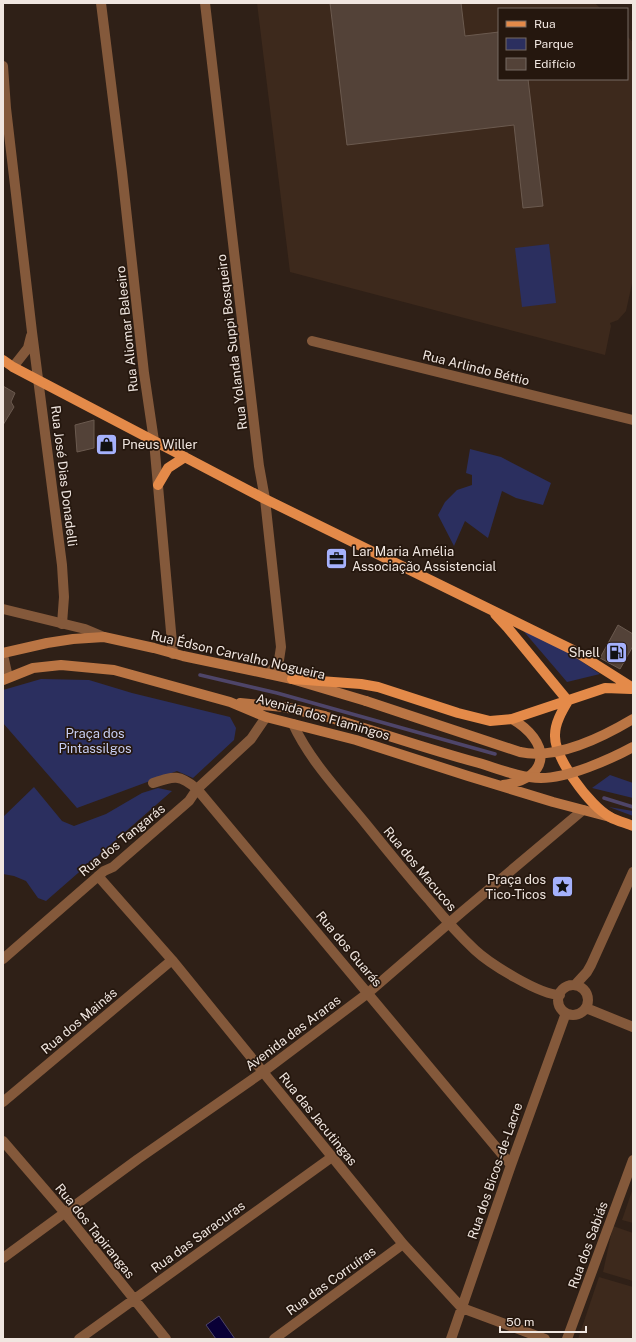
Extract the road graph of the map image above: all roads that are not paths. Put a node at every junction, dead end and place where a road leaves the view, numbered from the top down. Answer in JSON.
{"nodes":[{"id":1,"x":101,"y":3,"type":"edge"},
{"id":2,"x":205,"y":3,"type":"edge"},
{"id":3,"x":3,"y":66,"type":"edge"},
{"id":4,"x":32,"y":332,"type":"junction"},
{"id":5,"x":312,"y":341,"type":"dead end"},
{"id":6,"x":3,"y":360,"type":"edge"},
{"id":7,"x":13,"y":367,"type":"junction"},
{"id":8,"x":38,"y":380,"type":"junction"},
{"id":9,"x":633,"y":420,"type":"edge"},
{"id":10,"x":154,"y":441,"type":"junction"},
{"id":11,"x":185,"y":457,"type":"junction"},
{"id":12,"x":158,"y":485,"type":"junction"},
{"id":13,"x":265,"y":499,"type":"junction"},
{"id":14,"x":489,"y":608,"type":"junction"},
{"id":15,"x":3,"y":610,"type":"edge"},
{"id":16,"x":62,"y":624,"type":"junction"},
{"id":17,"x":104,"y":637,"type":"junction"},
{"id":18,"x":3,"y":654,"type":"edge"},
{"id":19,"x":173,"y":654,"type":"junction"},
{"id":20,"x":268,"y":674,"type":"junction"},
{"id":21,"x":6,"y":678,"type":"edge"},
{"id":22,"x":292,"y":679,"type":"junction"},
{"id":23,"x":633,"y":689,"type":"edge"},
{"id":24,"x":568,"y":701,"type":"junction"},
{"id":25,"x":230,"y":702,"type":"junction"},
{"id":26,"x":266,"y":717,"type":"junction"},
{"id":27,"x":512,"y":719,"type":"junction"},
{"id":28,"x":633,"y":719,"type":"edge"},
{"id":29,"x":293,"y":724,"type":"junction"},
{"id":30,"x":633,"y":747,"type":"edge"},
{"id":31,"x":153,"y":783,"type":"dead end"},
{"id":32,"x":500,"y":786,"type":"junction"},
{"id":33,"x":197,"y":789,"type":"junction"},
{"id":34,"x":583,"y":810,"type":"junction"},
{"id":35,"x":610,"y":817,"type":"junction"},
{"id":36,"x":633,"y":826,"type":"edge"},
{"id":37,"x":633,"y":872,"type":"edge"},
{"id":38,"x":98,"y":876,"type":"junction"},
{"id":39,"x":449,"y":923,"type":"junction"},
{"id":40,"x":3,"y":959,"type":"edge"},
{"id":41,"x":172,"y":960,"type":"junction"},
{"id":42,"x":575,"y":985,"type":"junction"},
{"id":43,"x":368,"y":993,"type":"junction"},
{"id":44,"x":560,"y":995,"type":"junction"},
{"id":45,"x":586,"y":1008,"type":"junction"},
{"id":46,"x":566,"y":1013,"type":"junction"},
{"id":47,"x":633,"y":1028,"type":"edge"},
{"id":48,"x":263,"y":1072,"type":"junction"},
{"id":49,"x":3,"y":1102,"type":"edge"},
{"id":50,"x":3,"y":1141,"type":"edge"},
{"id":51,"x":332,"y":1157,"type":"junction"},
{"id":52,"x":633,"y":1160,"type":"edge"},
{"id":53,"x":511,"y":1165,"type":"junction"},
{"id":54,"x":65,"y":1213,"type":"junction"},
{"id":55,"x":403,"y":1244,"type":"junction"},
{"id":56,"x":3,"y":1258,"type":"edge"},
{"id":57,"x":134,"y":1300,"type":"junction"},
{"id":58,"x":462,"y":1308,"type":"junction"},
{"id":59,"x":79,"y":1339,"type":"edge"},
{"id":60,"x":166,"y":1339,"type":"edge"},
{"id":61,"x":274,"y":1339,"type":"edge"},
{"id":62,"x":451,"y":1339,"type":"edge"},
{"id":63,"x":545,"y":1339,"type":"edge"},
{"id":64,"x":567,"y":1339,"type":"edge"}],
"edges":[{"from":1,"to":10,"type":"street","name":"Rua Aliomar Baleeiro"},
{"from":2,"to":13,"type":"street","name":"Rua Yolanda Suppi Bosqueiro"},
{"from":3,"to":4,"type":"street","name":"Rua José Dias Donadelli"},
{"from":4,"to":7,"type":"street","name":"Rua José Dias Donadelli"},
{"from":4,"to":8,"type":"street","name":"Rua José Dias Donadelli"},
{"from":5,"to":9,"type":"street","name":"Rua Arlindo Béttio"},
{"from":6,"to":7,"type":"main road"},
{"from":7,"to":8,"type":"main road"},
{"from":8,"to":10,"type":"main road"},
{"from":8,"to":16,"type":"street","name":"Rua José Dias Donadelli"},
{"from":10,"to":11,"type":"main road"},
{"from":10,"to":12,"type":"street","name":"Rua Aliomar Baleeiro"},
{"from":11,"to":12,"type":"main road"},
{"from":11,"to":13,"type":"main road"},
{"from":12,"to":19,"type":"street","name":"Rua Aliomar Baleeiro"},
{"from":13,"to":14,"type":"main road"},
{"from":13,"to":20,"type":"street","name":"Rua Yolanda Suppi Bosqueiro"},
{"from":14,"to":23,"type":"main road"},
{"from":14,"to":24,"type":"main road"},
{"from":15,"to":16,"type":"street"},
{"from":16,"to":17,"type":"street"},
{"from":17,"to":18,"type":"main road","name":"Rua Édson Carvalho Nogueira"},
{"from":17,"to":19,"type":"main road","name":"Rua Édson Carvalho Nogueira"},
{"from":18,"to":21,"type":"street"},
{"from":19,"to":20,"type":"main road","name":"Rua Édson Carvalho Nogueira"},
{"from":20,"to":22,"type":"main road","name":"Rua Édson Carvalho Nogueira"},
{"from":21,"to":25,"type":"main road","name":"Avenida dos Flamingos"},
{"from":22,"to":27,"type":"main road"},
{"from":22,"to":28,"type":"main road","name":"Rua Édson Carvalho Nogueira","bridge":true},
{"from":23,"to":24,"type":"main road"},
{"from":24,"to":27,"type":"main road"},
{"from":24,"to":35,"type":"main road"},
{"from":25,"to":26,"type":"main road","name":"Avenida dos Flamingos"},
{"from":25,"to":30,"type":"main road","bridge":true},
{"from":26,"to":29,"type":"main road","name":"Avenida dos Flamingos"},
{"from":26,"to":33,"type":"street","name":"Rua dos Tangarás"},
{"from":27,"to":32,"type":"main road"},
{"from":29,"to":32,"type":"main road","name":"Avenida dos Flamingos"},
{"from":29,"to":39,"type":"street","name":"Rua dos Macucos"},
{"from":31,"to":33,"type":"street","name":"Rua dos Guarás"},
{"from":32,"to":34,"type":"main road","name":"Avenida dos Flamingos"},
{"from":33,"to":38,"type":"street","name":"Rua dos Tangarás"},
{"from":33,"to":43,"type":"street","name":"Rua dos Guarás"},
{"from":34,"to":35,"type":"main road","name":"Avenida dos Flamingos"},
{"from":34,"to":39,"type":"street","name":"Avenida das Araras"},
{"from":35,"to":36,"type":"main road","name":"Avenida dos Flamingos"},
{"from":37,"to":42,"type":"street"},
{"from":38,"to":40,"type":"street","name":"Rua dos Tangarás"},
{"from":38,"to":41,"type":"street","name":"Rua das Jacutingas"},
{"from":39,"to":43,"type":"street","name":"Avenida das Araras"},
{"from":39,"to":44,"type":"street","name":"Rua dos Macucos"},
{"from":41,"to":48,"type":"street","name":"Rua das Jacutingas"},
{"from":41,"to":49,"type":"street","name":"Rua dos Mainás"},
{"from":42,"to":44,"type":"street"},
{"from":42,"to":45,"type":"street"},
{"from":43,"to":48,"type":"street","name":"Avenida das Araras"},
{"from":43,"to":53,"type":"street","name":"Rua dos Guarás"},
{"from":44,"to":46,"type":"street"},
{"from":45,"to":46,"type":"street"},
{"from":45,"to":47,"type":"street"},
{"from":46,"to":53,"type":"street","name":"Rua dos Bicos-de-Lacre"},
{"from":48,"to":51,"type":"street","name":"Rua das Jacutingas"},
{"from":48,"to":54,"type":"street","name":"Avenida das Araras"},
{"from":50,"to":54,"type":"street","name":"Rua dos Tapirangas"},
{"from":51,"to":55,"type":"street","name":"Rua das Jacutingas"},
{"from":51,"to":57,"type":"street","name":"Rua das Saracuras"},
{"from":52,"to":64,"type":"street","name":"Rua dos Sabiás"},
{"from":53,"to":58,"type":"street","name":"Rua dos Bicos-de-Lacre"},
{"from":54,"to":56,"type":"street","name":"Avenida das Araras"},
{"from":54,"to":57,"type":"street","name":"Rua dos Tapirangas"},
{"from":55,"to":58,"type":"street","name":"Rua das Jacutingas"},
{"from":55,"to":61,"type":"street","name":"Rua das Corruíras"},
{"from":57,"to":59,"type":"street","name":"Rua das Saracuras"},
{"from":57,"to":60,"type":"street","name":"Rua dos Tapirangas"},
{"from":58,"to":62,"type":"street","name":"Rua dos Bicos-de-Lacre"},
{"from":58,"to":63,"type":"street","name":"Rua das Jacutingas"}]}
